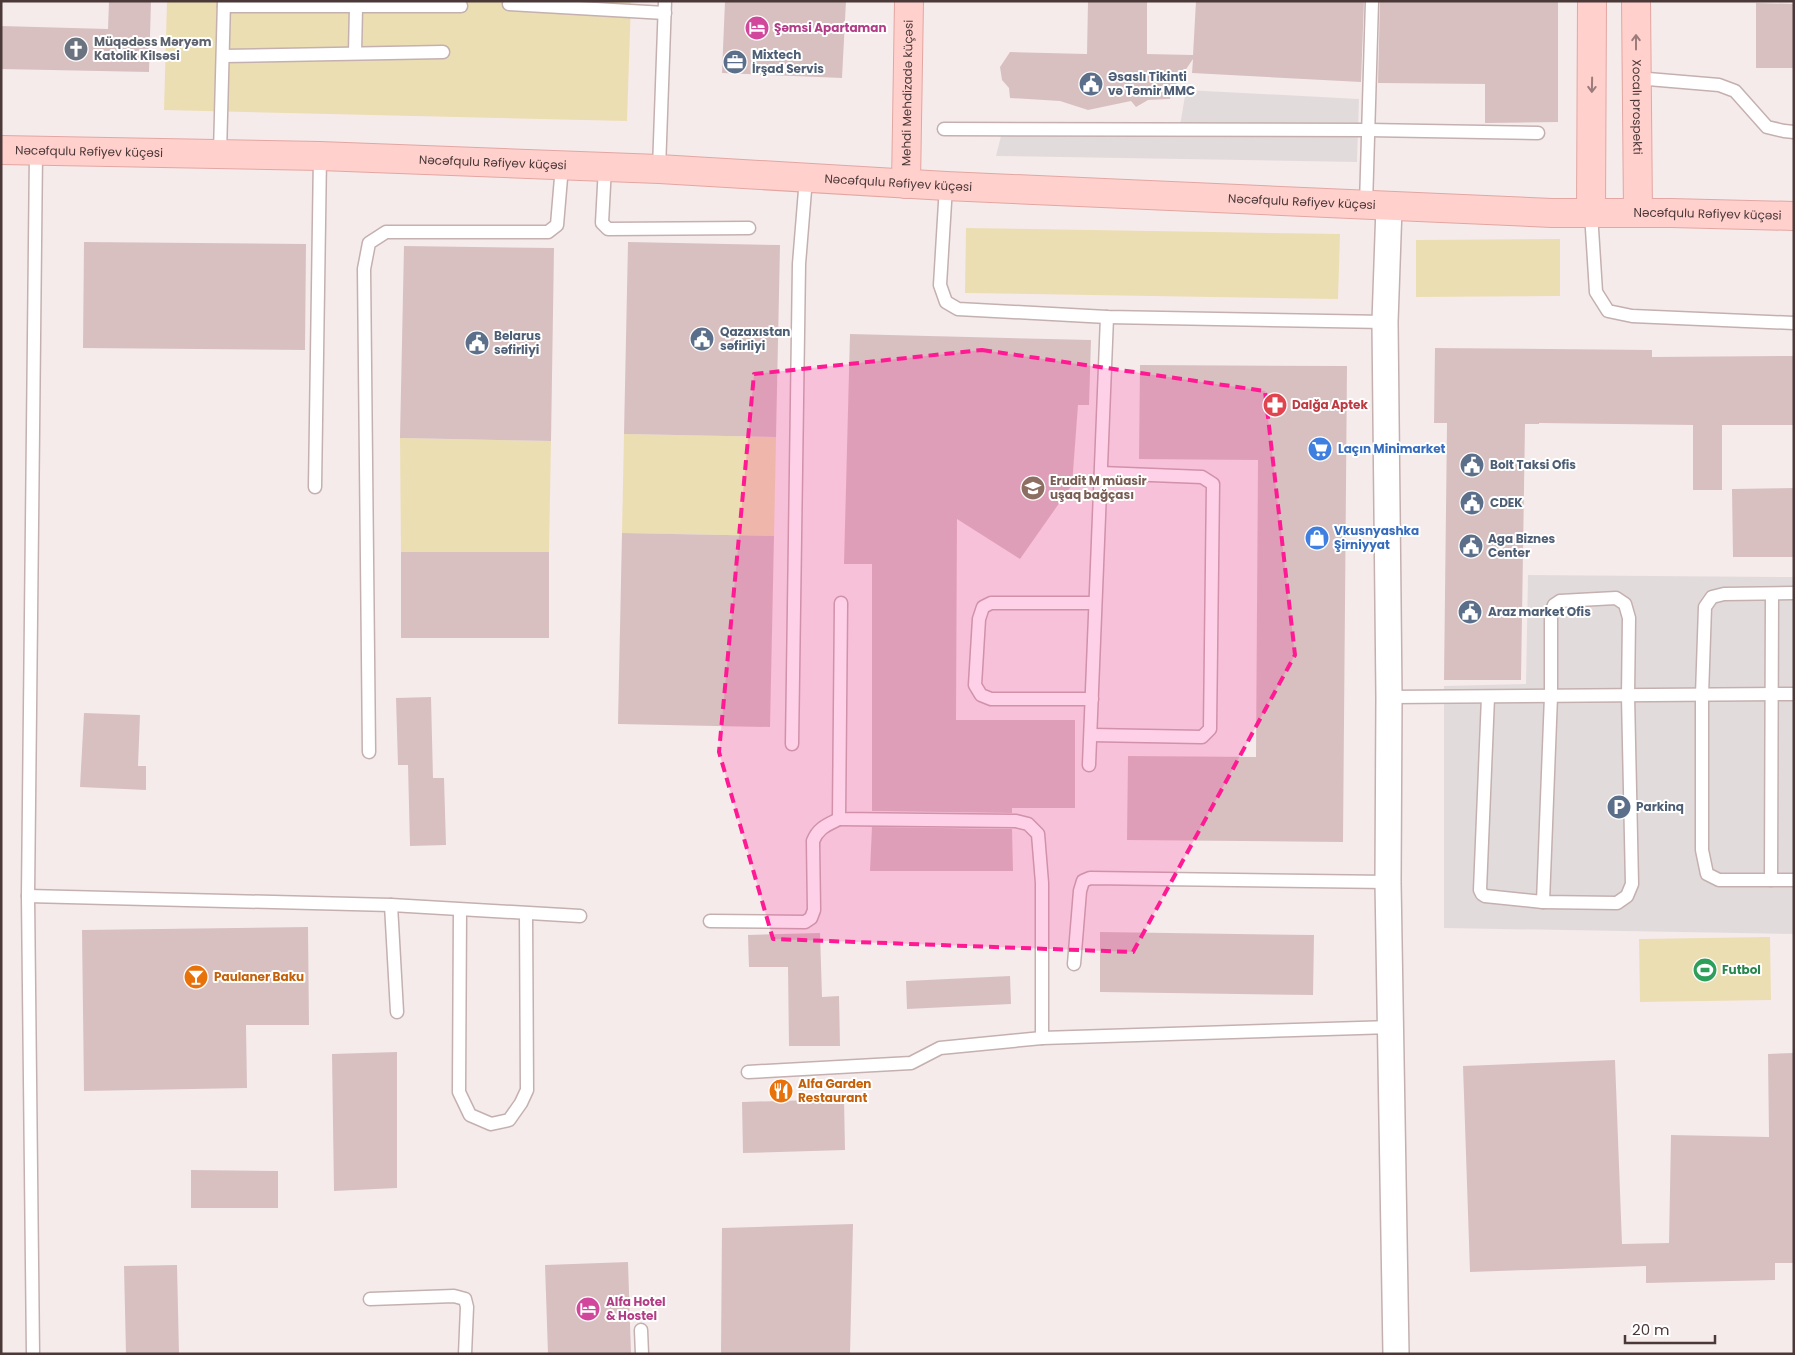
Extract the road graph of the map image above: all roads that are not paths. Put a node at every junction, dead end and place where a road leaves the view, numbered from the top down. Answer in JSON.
{"nodes":[{"id":1,"x":909,"y":1,"type":"edge"},
{"id":2,"x":1372,"y":1,"type":"edge"},
{"id":3,"x":1592,"y":1,"type":"edge"},
{"id":4,"x":1636,"y":1,"type":"edge"},
{"id":5,"x":224,"y":4,"type":"edge"},
{"id":6,"x":322,"y":4,"type":"edge"},
{"id":7,"x":509,"y":4,"type":"dead end"},
{"id":8,"x":461,"y":6,"type":"dead end"},
{"id":9,"x":356,"y":7,"type":"junction"},
{"id":10,"x":665,"y":7,"type":"edge"},
{"id":11,"x":443,"y":52,"type":"dead end"},
{"id":12,"x":355,"y":54,"type":"junction"},
{"id":13,"x":223,"y":56,"type":"junction"},
{"id":14,"x":1636,"y":78,"type":"junction"},
{"id":15,"x":944,"y":129,"type":"dead end"},
{"id":16,"x":1368,"y":130,"type":"junction"},
{"id":17,"x":1794,"y":132,"type":"edge"},
{"id":18,"x":1538,"y":133,"type":"dead end"},
{"id":19,"x":1,"y":150,"type":"edge"},
{"id":20,"x":36,"y":150,"type":"junction"},
{"id":21,"x":220,"y":153,"type":"junction"},
{"id":22,"x":320,"y":156,"type":"junction"},
{"id":23,"x":562,"y":166,"type":"junction"},
{"id":24,"x":605,"y":167,"type":"junction"},
{"id":25,"x":659,"y":170,"type":"junction"},
{"id":26,"x":806,"y":178,"type":"junction"},
{"id":27,"x":906,"y":184,"type":"junction"},
{"id":28,"x":946,"y":186,"type":"junction"},
{"id":29,"x":1378,"y":206,"type":"junction"},
{"id":30,"x":1591,"y":213,"type":"junction"},
{"id":31,"x":1638,"y":213,"type":"junction"},
{"id":32,"x":1794,"y":216,"type":"edge"},
{"id":33,"x":749,"y":228,"type":"dead end"},
{"id":34,"x":1107,"y":317,"type":"junction"},
{"id":35,"x":1385,"y":322,"type":"junction"},
{"id":36,"x":1794,"y":323,"type":"edge"},
{"id":37,"x":1101,"y":473,"type":"junction"},
{"id":38,"x":315,"y":487,"type":"dead end"},
{"id":39,"x":1794,"y":593,"type":"edge"},
{"id":40,"x":1772,"y":594,"type":"junction"},
{"id":41,"x":841,"y":603,"type":"dead end"},
{"id":42,"x":1096,"y":603,"type":"junction"},
{"id":43,"x":1771,"y":694,"type":"junction"},
{"id":44,"x":1794,"y":694,"type":"edge"},
{"id":45,"x":1702,"y":695,"type":"junction"},
{"id":46,"x":1551,"y":696,"type":"junction"},
{"id":47,"x":1628,"y":696,"type":"junction"},
{"id":48,"x":1389,"y":697,"type":"junction"},
{"id":49,"x":1488,"y":697,"type":"junction"},
{"id":50,"x":1092,"y":698,"type":"junction"},
{"id":51,"x":1090,"y":735,"type":"junction"},
{"id":52,"x":792,"y":744,"type":"dead end"},
{"id":53,"x":369,"y":752,"type":"dead end"},
{"id":54,"x":1089,"y":765,"type":"dead end"},
{"id":55,"x":839,"y":819,"type":"junction"},
{"id":56,"x":1771,"y":880,"type":"junction"},
{"id":57,"x":1794,"y":880,"type":"edge"},
{"id":58,"x":1388,"y":882,"type":"junction"},
{"id":59,"x":28,"y":896,"type":"junction"},
{"id":60,"x":1543,"y":902,"type":"junction"},
{"id":61,"x":391,"y":905,"type":"junction"},
{"id":62,"x":460,"y":910,"type":"junction"},
{"id":63,"x":526,"y":914,"type":"junction"},
{"id":64,"x":580,"y":916,"type":"dead end"},
{"id":65,"x":710,"y":921,"type":"dead end"},
{"id":66,"x":1074,"y":964,"type":"dead end"},
{"id":67,"x":397,"y":1012,"type":"dead end"},
{"id":68,"x":1392,"y":1028,"type":"junction"},
{"id":69,"x":1042,"y":1038,"type":"junction"},
{"id":70,"x":748,"y":1072,"type":"dead end"},
{"id":71,"x":370,"y":1299,"type":"dead end"},
{"id":72,"x":642,"y":1330,"type":"dead end"},
{"id":73,"x":33,"y":1354,"type":"edge"},
{"id":74,"x":465,"y":1354,"type":"edge"},
{"id":75,"x":642,"y":1354,"type":"edge"},
{"id":76,"x":1396,"y":1354,"type":"edge"}],
"edges":[{"from":1,"to":27,"type":"main road","name":"Mehdi Mehdizadə küçəsi"},
{"from":2,"to":16,"type":"lane"},
{"from":3,"to":30,"type":"main road","one_way":true},
{"from":14,"to":4,"type":"main road","name":"Xocalı prospekti","one_way":true},
{"from":5,"to":6,"type":"lane"},
{"from":5,"to":13,"type":"lane"},
{"from":6,"to":9,"type":"lane"},
{"from":7,"to":10,"type":"lane"},
{"from":8,"to":9,"type":"lane"},
{"from":9,"to":12,"type":"lane"},
{"from":10,"to":25,"type":"lane"},
{"from":11,"to":12,"type":"lane"},
{"from":12,"to":13,"type":"lane"},
{"from":13,"to":21,"type":"lane"},
{"from":14,"to":17,"type":"lane"},
{"from":14,"to":31,"type":"main road","name":"Xocalı prospekti"},
{"from":15,"to":16,"type":"lane"},
{"from":16,"to":18,"type":"lane"},
{"from":16,"to":29,"type":"lane"},
{"from":19,"to":20,"type":"main road","name":"Nəcəfqulu Rəfiyev küçəsi"},
{"from":20,"to":21,"type":"main road","name":"Nəcəfqulu Rəfiyev küçəsi"},
{"from":20,"to":59,"type":"lane"},
{"from":21,"to":22,"type":"main road","name":"Nəcəfqulu Rəfiyev küçəsi"},
{"from":22,"to":23,"type":"main road","name":"Nəcəfqulu Rəfiyev küçəsi"},
{"from":22,"to":38,"type":"lane"},
{"from":23,"to":24,"type":"main road","name":"Nəcəfqulu Rəfiyev küçəsi"},
{"from":23,"to":53,"type":"lane"},
{"from":24,"to":25,"type":"main road","name":"Nəcəfqulu Rəfiyev küçəsi"},
{"from":24,"to":33,"type":"lane"},
{"from":25,"to":26,"type":"main road","name":"Nəcəfqulu Rəfiyev küçəsi"},
{"from":26,"to":27,"type":"main road","name":"Nəcəfqulu Rəfiyev küçəsi"},
{"from":26,"to":52,"type":"lane"},
{"from":27,"to":28,"type":"main road","name":"Nəcəfqulu Rəfiyev küçəsi"},
{"from":28,"to":29,"type":"main road","name":"Nəcəfqulu Rəfiyev küçəsi"},
{"from":28,"to":34,"type":"lane"},
{"from":29,"to":30,"type":"main road","name":"Nəcəfqulu Rəfiyev küçəsi"},
{"from":29,"to":35,"type":"street"},
{"from":30,"to":31,"type":"main road","name":"Nəcəfqulu Rəfiyev küçəsi"},
{"from":30,"to":36,"type":"lane"},
{"from":31,"to":32,"type":"main road","name":"Nəcəfqulu Rəfiyev küçəsi"},
{"from":34,"to":35,"type":"lane"},
{"from":34,"to":37,"type":"lane"},
{"from":35,"to":48,"type":"street"},
{"from":37,"to":42,"type":"lane"},
{"from":37,"to":51,"type":"lane"},
{"from":39,"to":40,"type":"lane"},
{"from":40,"to":43,"type":"lane"},
{"from":40,"to":45,"type":"lane"},
{"from":41,"to":55,"type":"lane"},
{"from":42,"to":50,"type":"lane"},
{"from":42,"to":50,"type":"lane"},
{"from":43,"to":44,"type":"lane"},
{"from":43,"to":45,"type":"lane"},
{"from":43,"to":56,"type":"lane"},
{"from":45,"to":47,"type":"lane"},
{"from":45,"to":56,"type":"lane"},
{"from":46,"to":47,"type":"lane"},
{"from":46,"to":47,"type":"lane"},
{"from":46,"to":49,"type":"lane"},
{"from":46,"to":60,"type":"lane"},
{"from":47,"to":60,"type":"lane"},
{"from":48,"to":49,"type":"lane"},
{"from":48,"to":58,"type":"street"},
{"from":49,"to":60,"type":"lane"},
{"from":50,"to":51,"type":"lane"},
{"from":51,"to":54,"type":"lane"},
{"from":55,"to":65,"type":"lane"},
{"from":55,"to":69,"type":"lane"},
{"from":56,"to":57,"type":"lane"},
{"from":58,"to":66,"type":"lane"},
{"from":58,"to":68,"type":"street"},
{"from":59,"to":61,"type":"lane"},
{"from":59,"to":73,"type":"lane"},
{"from":61,"to":62,"type":"lane"},
{"from":61,"to":67,"type":"lane"},
{"from":62,"to":63,"type":"lane"},
{"from":62,"to":63,"type":"lane"},
{"from":63,"to":64,"type":"lane"},
{"from":68,"to":69,"type":"lane"},
{"from":68,"to":76,"type":"street"},
{"from":69,"to":70,"type":"lane"},
{"from":71,"to":74,"type":"lane"},
{"from":72,"to":75,"type":"lane"}]}
